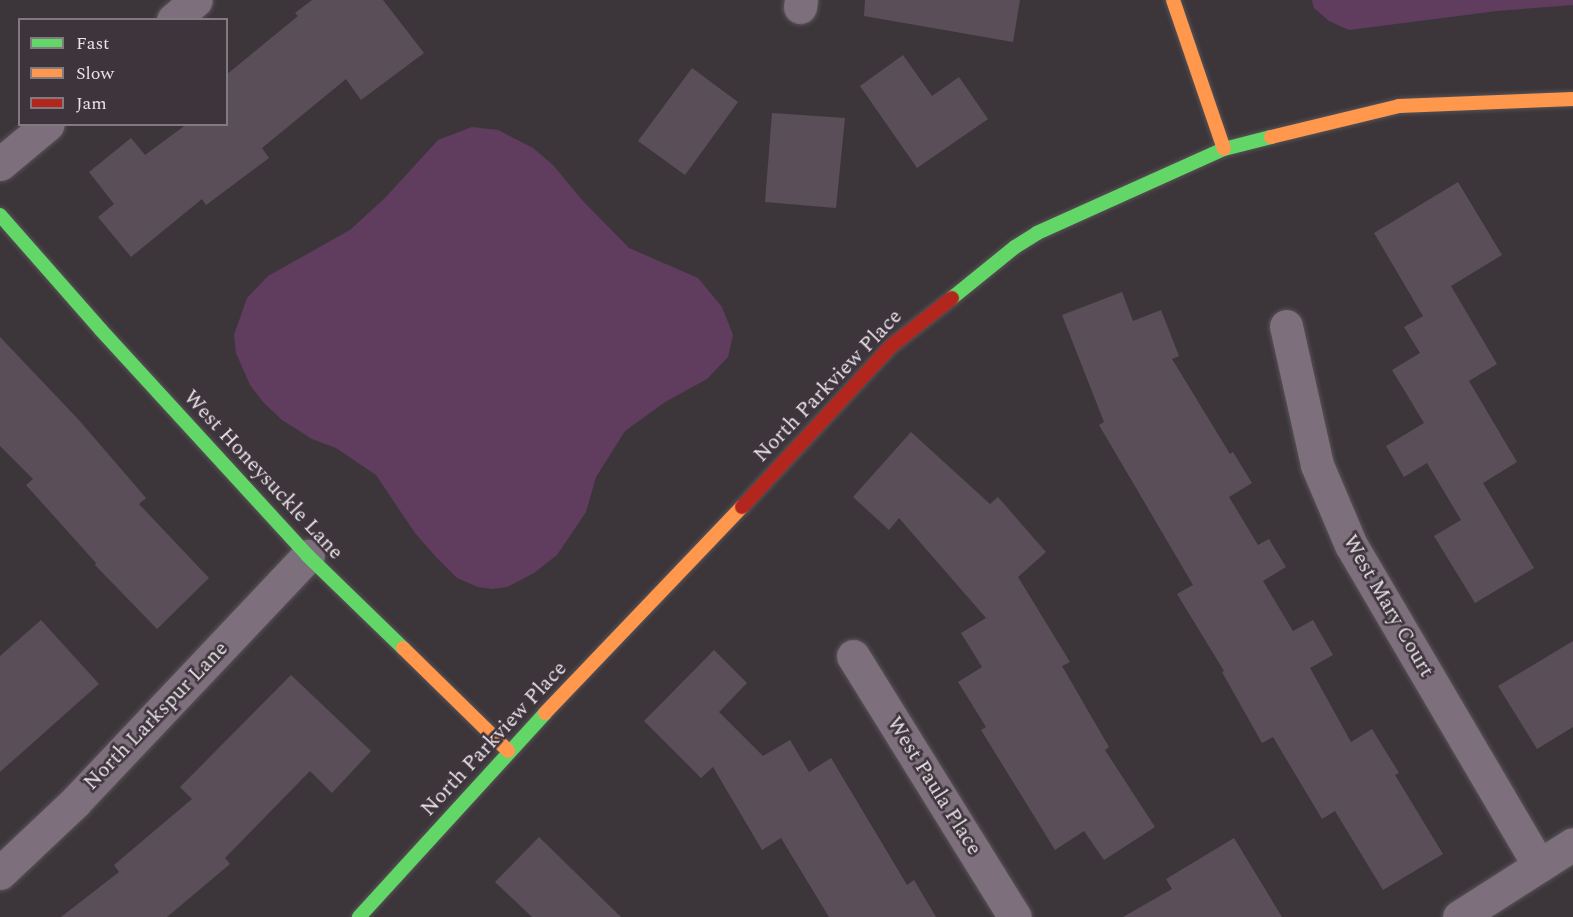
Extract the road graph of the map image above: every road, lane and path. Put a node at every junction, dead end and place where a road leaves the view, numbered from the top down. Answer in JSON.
{"nodes":[{"id":1,"x":196,"y":0,"type":"edge"},
{"id":2,"x":1173,"y":0,"type":"edge"},
{"id":3,"x":175,"y":18,"type":"edge"},
{"id":4,"x":1573,"y":99,"type":"edge"},
{"id":5,"x":46,"y":126,"type":"edge"},
{"id":6,"x":1224,"y":149,"type":"junction"},
{"id":7,"x":0,"y":164,"type":"edge"},
{"id":8,"x":0,"y":215,"type":"edge"},
{"id":9,"x":1286,"y":326,"type":"dead end"},
{"id":10,"x":308,"y":556,"type":"junction"},
{"id":11,"x":853,"y":656,"type":"dead end"},
{"id":12,"x":508,"y":752,"type":"junction"},
{"id":13,"x":1573,"y":844,"type":"edge"},
{"id":14,"x":1539,"y":866,"type":"junction"},
{"id":15,"x":0,"y":873,"type":"edge"},
{"id":16,"x":359,"y":917,"type":"edge"},
{"id":17,"x":1015,"y":917,"type":"edge"},
{"id":18,"x":1459,"y":917,"type":"edge"}],
"edges":[{"from":1,"to":3,"type":"street"},
{"from":2,"to":6,"type":"street"},
{"from":4,"to":6,"type":"street","name":"North Parkview Place"},
{"from":5,"to":7,"type":"street"},
{"from":6,"to":12,"type":"street","name":"North Parkview Place"},
{"from":8,"to":10,"type":"street","name":"West Honeysuckle Lane"},
{"from":9,"to":14,"type":"street","name":"West Mary Court"},
{"from":10,"to":12,"type":"street","name":"West Honeysuckle Lane"},
{"from":10,"to":15,"type":"street","name":"North Larkspur Lane"},
{"from":11,"to":17,"type":"street","name":"West Paula Place"},
{"from":12,"to":16,"type":"street","name":"North Parkview Place"},
{"from":13,"to":14,"type":"street"},
{"from":14,"to":18,"type":"street"}]}
